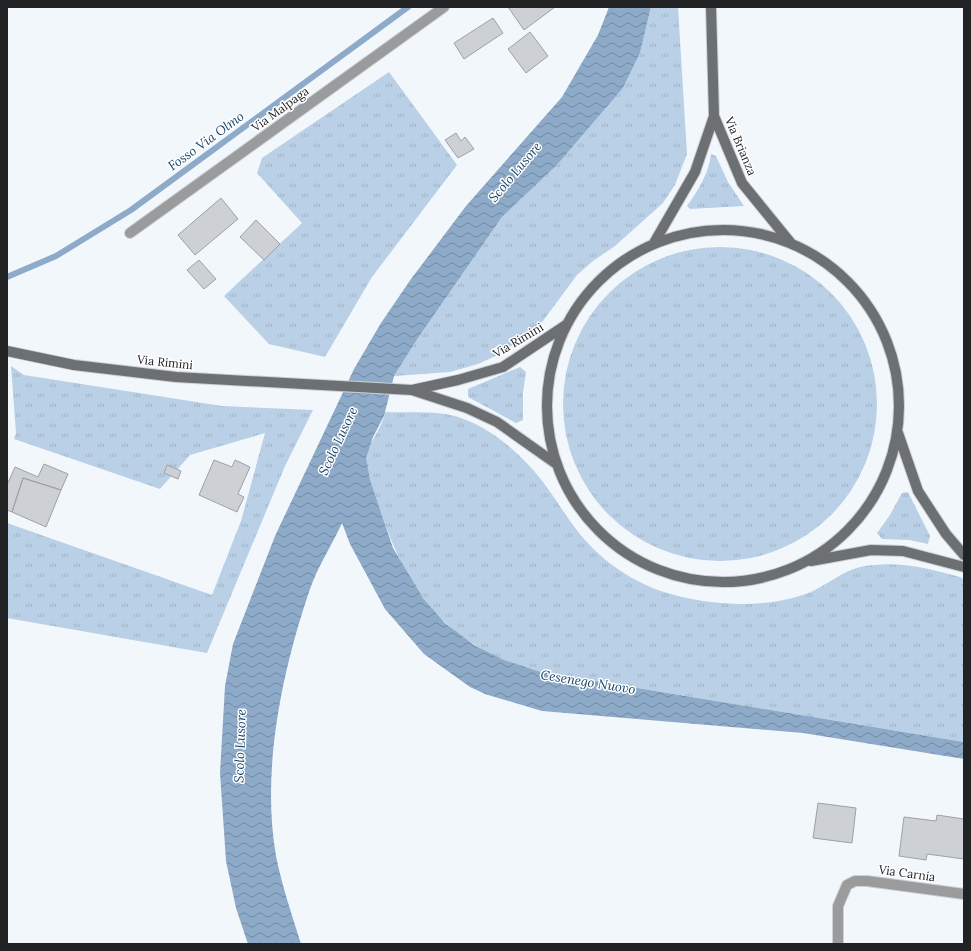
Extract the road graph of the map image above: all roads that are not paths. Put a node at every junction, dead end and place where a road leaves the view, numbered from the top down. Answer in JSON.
{"nodes":[{"id":1,"x":444,"y":7,"type":"edge"},
{"id":2,"x":711,"y":7,"type":"edge"},
{"id":3,"x":714,"y":116,"type":"junction"},
{"id":4,"x":130,"y":233,"type":"dead end"},
{"id":5,"x":790,"y":242,"type":"junction"},
{"id":6,"x":654,"y":243,"type":"junction"},
{"id":7,"x":566,"y":325,"type":"junction"},
{"id":8,"x":7,"y":352,"type":"edge"},
{"id":9,"x":412,"y":390,"type":"junction"},
{"id":10,"x":898,"y":433,"type":"junction"},
{"id":11,"x":555,"y":463,"type":"junction"},
{"id":12,"x":964,"y":556,"type":"edge"},
{"id":13,"x":807,"y":562,"type":"junction"},
{"id":14,"x":964,"y":567,"type":"edge"},
{"id":15,"x":964,"y":894,"type":"edge"},
{"id":16,"x":838,"y":944,"type":"edge"}],
"edges":[{"from":1,"to":4,"type":"street","name":"Via Malpaga"},
{"from":2,"to":3,"type":"main road","name":"Via Brianza"},
{"from":3,"to":5,"type":"main road","name":"Via Brianza"},
{"from":3,"to":6,"type":"main road","name":"Via Brianza"},
{"from":5,"to":6,"type":"main road"},
{"from":5,"to":10,"type":"main road"},
{"from":6,"to":7,"type":"main road"},
{"from":7,"to":9,"type":"main road","name":"Via Rimini"},
{"from":7,"to":11,"type":"main road"},
{"from":8,"to":9,"type":"main road","name":"Via Rimini"},
{"from":9,"to":11,"type":"main road","name":"Via Rimini"},
{"from":10,"to":12,"type":"main road"},
{"from":10,"to":13,"type":"main road"},
{"from":11,"to":13,"type":"main road"},
{"from":13,"to":14,"type":"main road"},
{"from":15,"to":16,"type":"street","name":"Via Carnia"}]}
